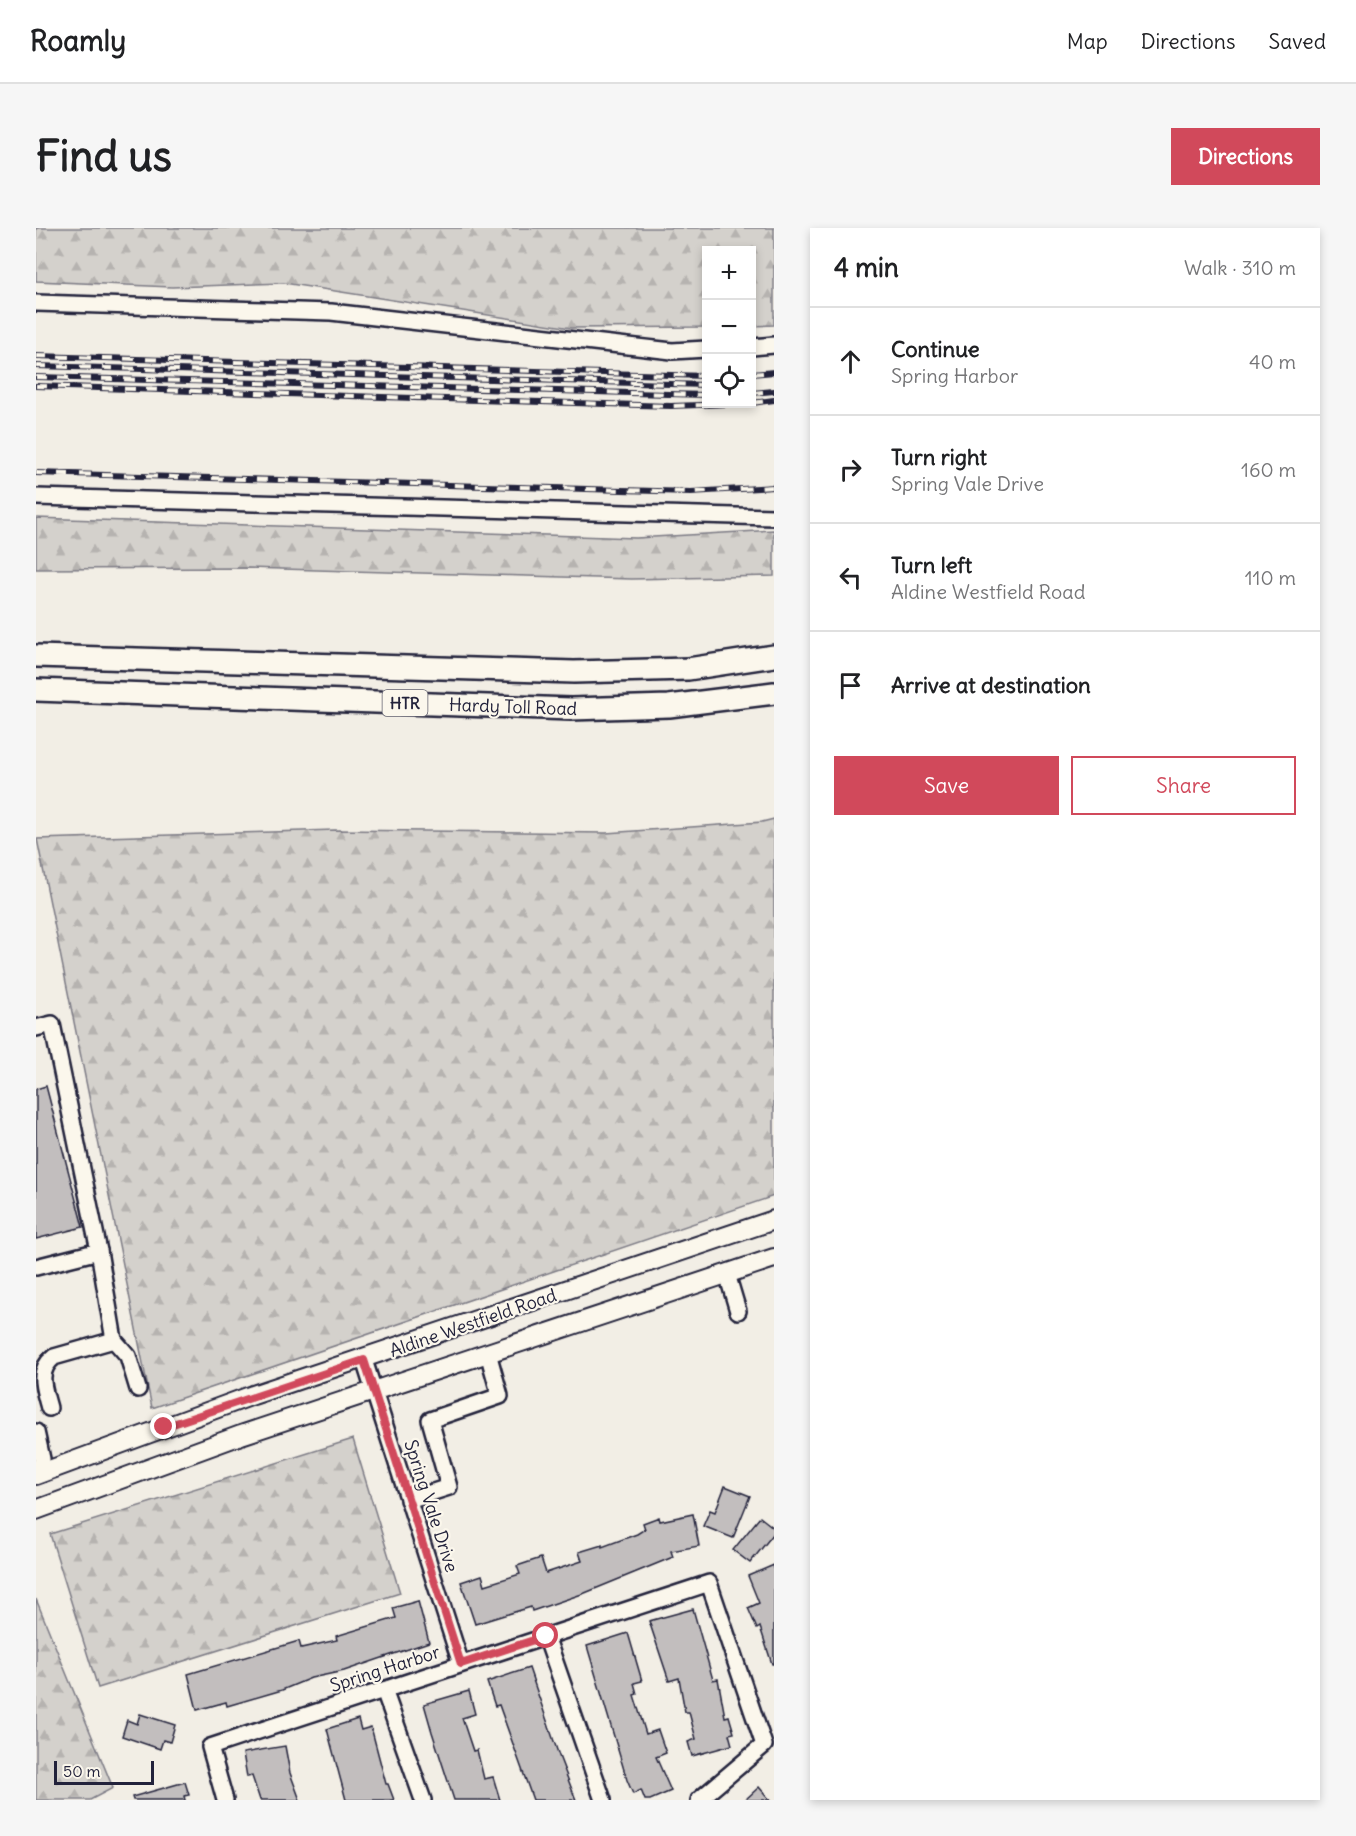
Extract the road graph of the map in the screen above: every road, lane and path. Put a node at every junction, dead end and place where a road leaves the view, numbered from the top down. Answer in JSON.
{"nodes":[{"id":1,"x":36,"y":303,"type":"edge"},
{"id":2,"x":774,"y":345,"type":"edge"},
{"id":3,"x":756,"y":347,"type":"edge"},
{"id":4,"x":702,"y":349,"type":"edge"},
{"id":5,"x":36,"y":497,"type":"edge"},
{"id":6,"x":774,"y":517,"type":"edge"},
{"id":7,"x":36,"y":656,"type":"edge"},
{"id":8,"x":774,"y":656,"type":"edge"},
{"id":9,"x":36,"y":690,"type":"edge"},
{"id":10,"x":774,"y":693,"type":"edge"},
{"id":11,"x":36,"y":1028,"type":"edge"},
{"id":12,"x":774,"y":1220,"type":"edge"},
{"id":13,"x":99,"y":1251,"type":"junction"},
{"id":14,"x":774,"y":1258,"type":"edge"},
{"id":15,"x":36,"y":1267,"type":"edge"},
{"id":16,"x":727,"y":1274,"type":"junction"},
{"id":17,"x":738,"y":1311,"type":"dead end"},
{"id":18,"x":114,"y":1340,"type":"junction"},
{"id":19,"x":488,"y":1353,"type":"junction"},
{"id":20,"x":364,"y":1360,"type":"junction"},
{"id":21,"x":138,"y":1389,"type":"dead end"},
{"id":22,"x":374,"y":1391,"type":"junction"},
{"id":23,"x":49,"y":1408,"type":"dead end"},
{"id":24,"x":36,"y":1432,"type":"edge"},
{"id":25,"x":37,"y":1474,"type":"edge"},
{"id":26,"x":408,"y":1500,"type":"junction"},
{"id":27,"x":41,"y":1508,"type":"edge"},
{"id":28,"x":546,"y":1636,"type":"junction"},
{"id":29,"x":461,"y":1664,"type":"junction"},
{"id":30,"x":384,"y":1690,"type":"junction"},
{"id":31,"x":225,"y":1800,"type":"edge"},
{"id":32,"x":423,"y":1800,"type":"edge"},
{"id":33,"x":603,"y":1800,"type":"edge"},
{"id":34,"x":699,"y":1800,"type":"edge"}],
"edges":[{"from":1,"to":4,"type":"street"},
{"from":2,"to":3,"type":"street"},
{"from":5,"to":6,"type":"street"},
{"from":7,"to":8,"type":"highway","name":"Hardy Toll Road","number":"HTR"},
{"from":9,"to":10,"type":"highway","name":"Hardy Toll Road","number":"HTR"},
{"from":11,"to":13,"type":"street"},
{"from":12,"to":20,"type":"main road","name":"Aldine Westfield Road"},
{"from":13,"to":15,"type":"street"},
{"from":13,"to":18,"type":"street"},
{"from":14,"to":16,"type":"main road","name":"Aldine Westfield Road"},
{"from":16,"to":17,"type":"street"},
{"from":16,"to":19,"type":"main road","name":"Aldine Westfield Road"},
{"from":18,"to":21,"type":"street"},
{"from":18,"to":23,"type":"street"},
{"from":19,"to":22,"type":"main road","name":"Aldine Westfield Road"},
{"from":19,"to":26,"type":"street"},
{"from":20,"to":22,"type":"street","name":"Spring Vale Drive"},
{"from":20,"to":25,"type":"main road","name":"Aldine Westfield Road"},
{"from":22,"to":26,"type":"street","name":"Spring Vale Drive"},
{"from":22,"to":27,"type":"main road","name":"Aldine Westfield Road"},
{"from":24,"to":25,"type":"street"},
{"from":25,"to":27,"type":"main road"},
{"from":26,"to":29,"type":"street","name":"Spring Vale Drive"},
{"from":28,"to":29,"type":"street","name":"Spring Harbor"},
{"from":28,"to":33,"type":"street"},
{"from":28,"to":34,"type":"street","name":"Spring Harbor"},
{"from":29,"to":30,"type":"street","name":"Spring Harbor"},
{"from":30,"to":31,"type":"street","name":"Spring Harbor"},
{"from":30,"to":32,"type":"street"}]}
